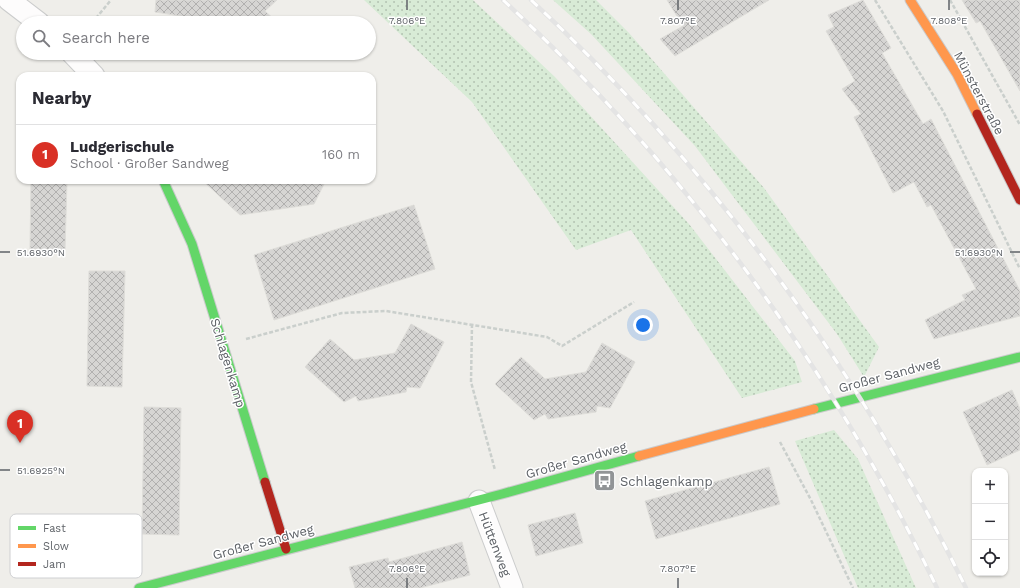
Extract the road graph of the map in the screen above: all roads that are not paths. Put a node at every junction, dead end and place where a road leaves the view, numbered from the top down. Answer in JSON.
{"nodes":[{"id":1,"x":9,"y":0,"type":"edge"},
{"id":2,"x":910,"y":0,"type":"edge"},
{"id":3,"x":30,"y":16,"type":"edge"},
{"id":4,"x":79,"y":60,"type":"edge"},
{"id":5,"x":90,"y":72,"type":"edge"},
{"id":6,"x":165,"y":184,"type":"edge"},
{"id":7,"x":1020,"y":200,"type":"edge"},
{"id":8,"x":1020,"y":357,"type":"edge"},
{"id":9,"x":479,"y":501,"type":"junction"},
{"id":10,"x":286,"y":550,"type":"junction"},
{"id":11,"x":138,"y":588,"type":"edge"},
{"id":12,"x":512,"y":588,"type":"edge"}],
"edges":[{"from":1,"to":3,"type":"street"},
{"from":2,"to":7,"type":"street","name":"Münsterstraße"},
{"from":4,"to":5,"type":"street"},
{"from":6,"to":10,"type":"street","name":"Schlagenkamp"},
{"from":8,"to":9,"type":"street","name":"Großer Sandweg"},
{"from":9,"to":10,"type":"street","name":"Großer Sandweg"},
{"from":9,"to":12,"type":"street","name":"Hüttenweg"},
{"from":10,"to":11,"type":"street","name":"Großer Sandweg"}]}
